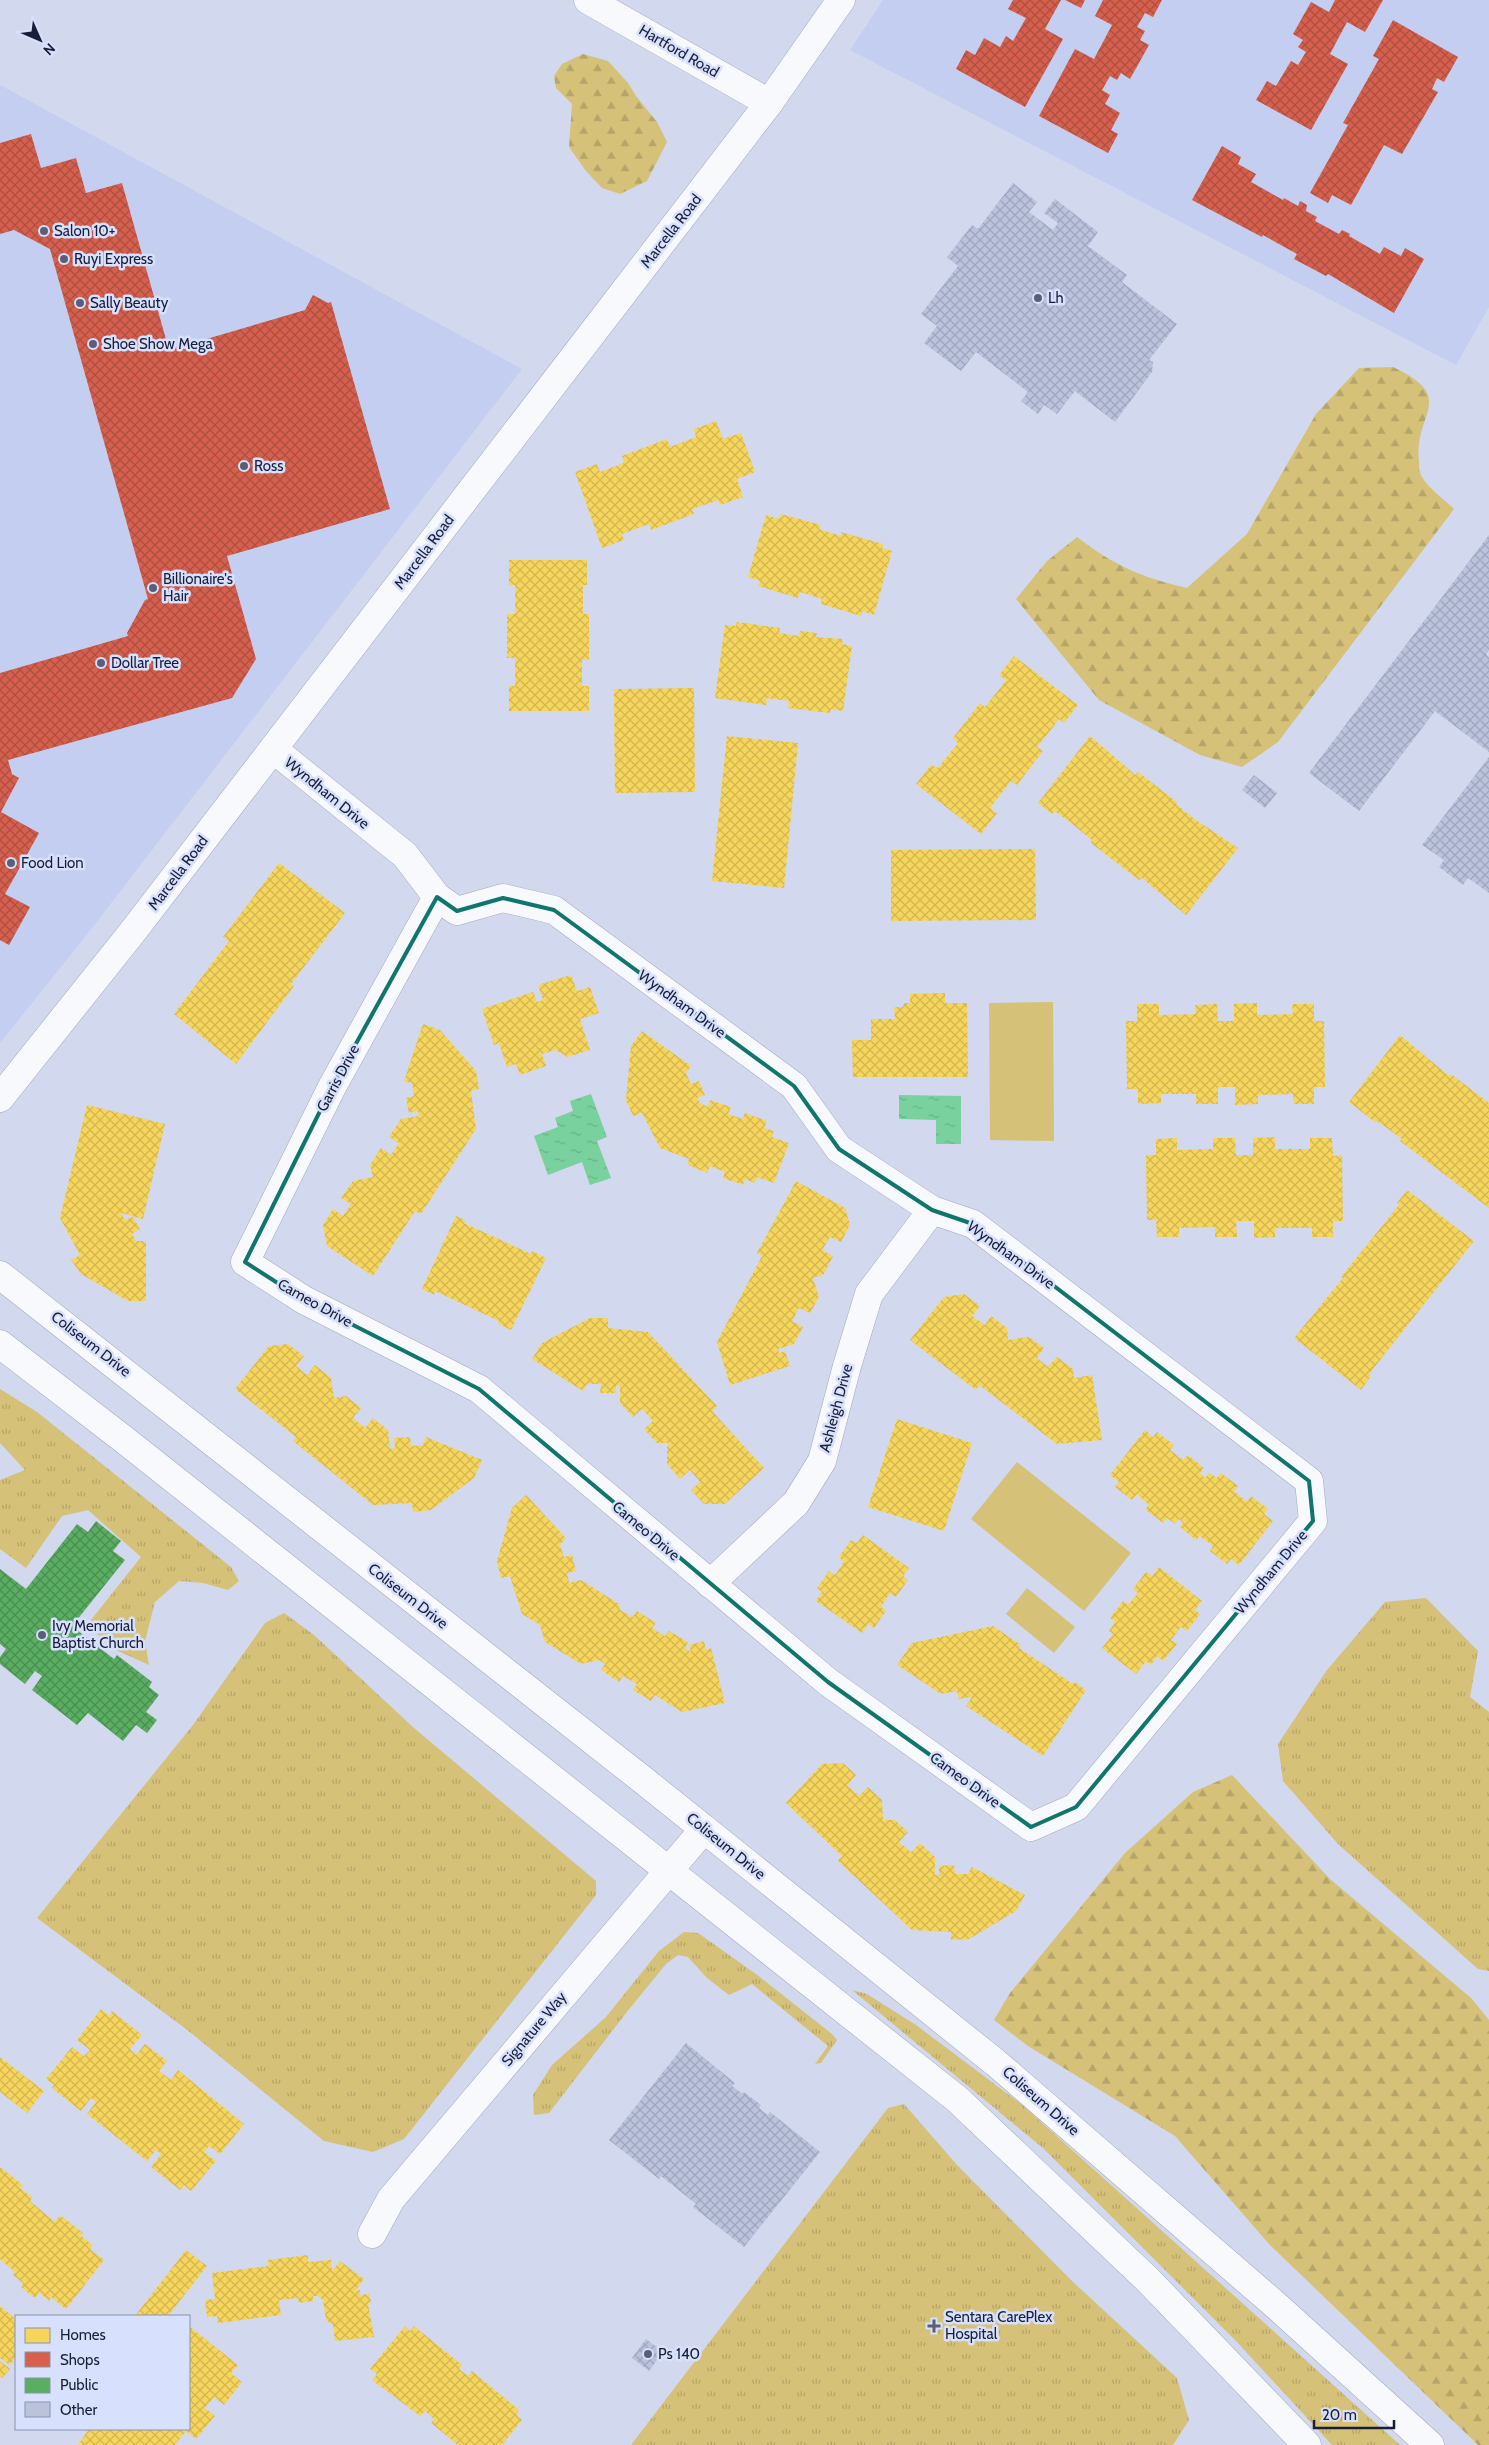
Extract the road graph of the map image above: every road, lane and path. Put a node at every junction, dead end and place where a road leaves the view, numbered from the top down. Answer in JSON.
{"nodes":[{"id":1,"x":588,"y":0,"type":"edge"},
{"id":2,"x":840,"y":0,"type":"edge"},
{"id":3,"x":769,"y":103,"type":"junction"},
{"id":4,"x":272,"y":749,"type":"junction"},
{"id":5,"x":436,"y":897,"type":"junction"},
{"id":6,"x":0,"y":1098,"type":"edge"},
{"id":7,"x":932,"y":1210,"type":"junction"},
{"id":8,"x":245,"y":1262,"type":"joint"},
{"id":9,"x":0,"y":1275,"type":"edge"},
{"id":10,"x":0,"y":1344,"type":"edge"},
{"id":11,"x":710,"y":1584,"type":"junction"},
{"id":12,"x":1031,"y":1827,"type":"joint"},
{"id":13,"x":704,"y":1828,"type":"junction"},
{"id":14,"x":668,"y":1870,"type":"junction"},
{"id":15,"x":372,"y":2234,"type":"dead end"},
{"id":16,"x":1307,"y":2445,"type":"edge"},
{"id":17,"x":1430,"y":2445,"type":"edge"}],
"edges":[{"from":1,"to":3,"type":"street","name":"Hartford Road"},
{"from":2,"to":3,"type":"street","name":"Marcella Road"},
{"from":3,"to":4,"type":"street","name":"Marcella Road"},
{"from":4,"to":5,"type":"street","name":"Wyndham Drive"},
{"from":4,"to":6,"type":"street","name":"Marcella Road"},
{"from":5,"to":7,"type":"street","name":"Wyndham Drive"},
{"from":5,"to":8,"type":"street","name":"Garris Drive"},
{"from":7,"to":11,"type":"street","name":"Ashleigh Drive"},
{"from":7,"to":12,"type":"street","name":"Wyndham Drive"},
{"from":8,"to":11,"type":"street","name":"Cameo Drive"},
{"from":9,"to":13,"type":"street","name":"Coliseum Drive"},
{"from":10,"to":14,"type":"street"},
{"from":11,"to":12,"type":"street","name":"Cameo Drive"},
{"from":13,"to":14,"type":"street","name":"Signature Way"},
{"from":13,"to":17,"type":"street","name":"Coliseum Drive"},
{"from":14,"to":15,"type":"street","name":"Signature Way"},
{"from":14,"to":16,"type":"street"}]}
